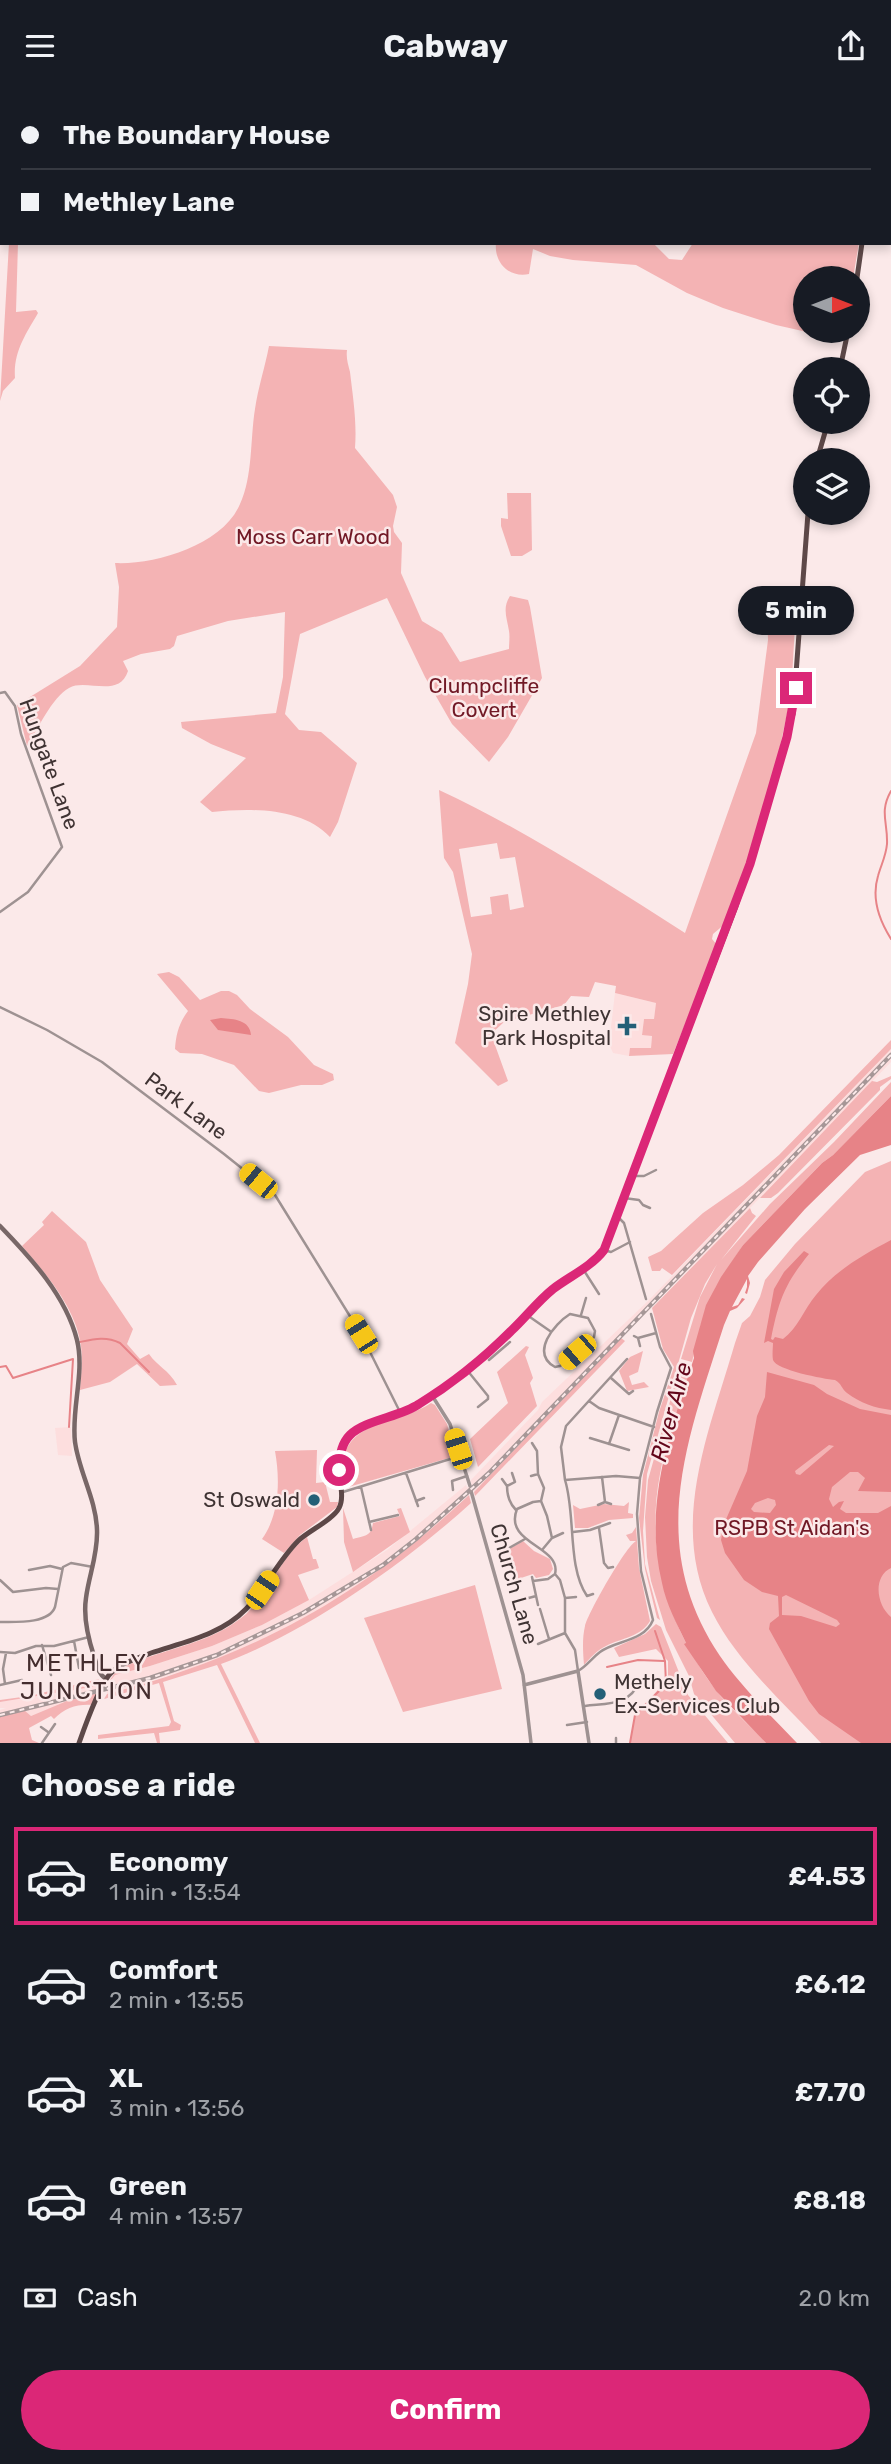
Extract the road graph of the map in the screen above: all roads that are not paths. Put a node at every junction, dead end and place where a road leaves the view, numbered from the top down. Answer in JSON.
{"nodes":[{"id":1,"x":863,"y":245,"type":"edge"},
{"id":2,"x":859,"y":266,"type":"edge"},
{"id":3,"x":807,"y":525,"type":"edge"},
{"id":4,"x":0,"y":693,"type":"edge"},
{"id":5,"x":0,"y":912,"type":"edge"},
{"id":6,"x":0,"y":1007,"type":"edge"},
{"id":7,"x":656,"y":1170,"type":"dead end"},
{"id":8,"x":632,"y":1176,"type":"junction"},
{"id":9,"x":624,"y":1198,"type":"junction"},
{"id":10,"x":650,"y":1207,"type":"dead end"},
{"id":11,"x":617,"y":1216,"type":"junction"},
{"id":12,"x":0,"y":1226,"type":"edge"},
{"id":13,"x":630,"y":1242,"type":"junction"},
{"id":14,"x":604,"y":1250,"type":"junction"},
{"id":15,"x":583,"y":1269,"type":"junction"},
{"id":16,"x":599,"y":1294,"type":"dead end"},
{"id":17,"x":586,"y":1298,"type":"dead end"},
{"id":18,"x":646,"y":1299,"type":"dead end"},
{"id":19,"x":651,"y":1314,"type":"dead end"},
{"id":20,"x":527,"y":1315,"type":"junction"},
{"id":21,"x":581,"y":1315,"type":"junction"},
{"id":22,"x":550,"y":1331,"type":"junction"},
{"id":23,"x":656,"y":1333,"type":"junction"},
{"id":24,"x":510,"y":1342,"type":"dead end"},
{"id":25,"x":640,"y":1346,"type":"dead end"},
{"id":26,"x":496,"y":1350,"type":"junction"},
{"id":27,"x":627,"y":1359,"type":"dead end"},
{"id":28,"x":489,"y":1360,"type":"dead end"},
{"id":29,"x":467,"y":1369,"type":"junction"},
{"id":30,"x":611,"y":1378,"type":"junction"},
{"id":31,"x":633,"y":1391,"type":"dead end"},
{"id":32,"x":432,"y":1395,"type":"junction"},
{"id":33,"x":589,"y":1401,"type":"junction"},
{"id":34,"x":478,"y":1407,"type":"dead end"},
{"id":35,"x":401,"y":1414,"type":"junction"},
{"id":36,"x":619,"y":1415,"type":"junction"},
{"id":37,"x":654,"y":1427,"type":"junction"},
{"id":38,"x":590,"y":1438,"type":"dead end"},
{"id":39,"x":532,"y":1443,"type":"dead end"},
{"id":40,"x":609,"y":1444,"type":"junction"},
{"id":41,"x":629,"y":1450,"type":"dead end"},
{"id":42,"x":460,"y":1456,"type":"junction"},
{"id":43,"x":406,"y":1473,"type":"junction"},
{"id":44,"x":512,"y":1473,"type":"dead end"},
{"id":45,"x":538,"y":1474,"type":"junction"},
{"id":46,"x":531,"y":1475,"type":"dead end"},
{"id":47,"x":467,"y":1476,"type":"junction"},
{"id":48,"x":602,"y":1477,"type":"junction"},
{"id":49,"x":640,"y":1478,"type":"junction"},
{"id":50,"x":502,"y":1479,"type":"dead end"},
{"id":51,"x":567,"y":1480,"type":"junction"},
{"id":52,"x":508,"y":1486,"type":"junction"},
{"id":53,"x":361,"y":1487,"type":"junction"},
{"id":54,"x":453,"y":1490,"type":"dead end"},
{"id":55,"x":340,"y":1492,"type":"junction"},
{"id":56,"x":424,"y":1498,"type":"dead end"},
{"id":57,"x":416,"y":1501,"type":"junction"},
{"id":58,"x":541,"y":1501,"type":"junction"},
{"id":59,"x":605,"y":1501,"type":"junction"},
{"id":60,"x":611,"y":1504,"type":"dead end"},
{"id":61,"x":598,"y":1505,"type":"dead end"},
{"id":62,"x":418,"y":1506,"type":"dead end"},
{"id":63,"x":516,"y":1510,"type":"junction"},
{"id":64,"x":398,"y":1515,"type":"dead end"},
{"id":65,"x":369,"y":1522,"type":"junction"},
{"id":66,"x":610,"y":1523,"type":"dead end"},
{"id":67,"x":599,"y":1528,"type":"junction"},
{"id":68,"x":371,"y":1530,"type":"dead end"},
{"id":69,"x":573,"y":1532,"type":"junction"},
{"id":70,"x":563,"y":1533,"type":"dead end"},
{"id":71,"x":552,"y":1538,"type":"junction"},
{"id":72,"x":524,"y":1539,"type":"junction"},
{"id":73,"x":509,"y":1548,"type":"dead end"},
{"id":74,"x":541,"y":1551,"type":"junction"},
{"id":75,"x":93,"y":1567,"type":"junction"},
{"id":76,"x":613,"y":1567,"type":"dead end"},
{"id":77,"x":608,"y":1568,"type":"junction"},
{"id":78,"x":62,"y":1569,"type":"junction"},
{"id":79,"x":29,"y":1570,"type":"dead end"},
{"id":80,"x":555,"y":1574,"type":"junction"},
{"id":81,"x":607,"y":1576,"type":"dead end"},
{"id":82,"x":0,"y":1580,"type":"edge"},
{"id":83,"x":58,"y":1589,"type":"junction"},
{"id":84,"x":593,"y":1594,"type":"dead end"},
{"id":85,"x":536,"y":1596,"type":"junction"},
{"id":86,"x":576,"y":1597,"type":"dead end"},
{"id":87,"x":565,"y":1598,"type":"junction"},
{"id":88,"x":525,"y":1599,"type":"dead end"},
{"id":89,"x":540,"y":1609,"type":"junction"},
{"id":90,"x":546,"y":1612,"type":"dead end"},
{"id":91,"x":0,"y":1622,"type":"edge"},
{"id":92,"x":565,"y":1633,"type":"junction"},
{"id":93,"x":89,"y":1637,"type":"junction"},
{"id":94,"x":549,"y":1639,"type":"junction"},
{"id":95,"x":74,"y":1641,"type":"junction"},
{"id":96,"x":538,"y":1644,"type":"dead end"},
{"id":97,"x":42,"y":1645,"type":"junction"},
{"id":98,"x":0,"y":1652,"type":"edge"},
{"id":99,"x":5,"y":1653,"type":"junction"},
{"id":100,"x":79,"y":1668,"type":"dead end"},
{"id":101,"x":578,"y":1671,"type":"junction"},
{"id":102,"x":51,"y":1675,"type":"dead end"},
{"id":103,"x":106,"y":1679,"type":"junction"},
{"id":104,"x":22,"y":1680,"type":"dead end"},
{"id":105,"x":640,"y":1681,"type":"dead end"},
{"id":106,"x":5,"y":1684,"type":"junction"},
{"id":107,"x":0,"y":1685,"type":"edge"},
{"id":108,"x":524,"y":1685,"type":"junction"},
{"id":109,"x":585,"y":1706,"type":"junction"},
{"id":110,"x":587,"y":1722,"type":"junction"},
{"id":111,"x":55,"y":1724,"type":"dead end"},
{"id":112,"x":567,"y":1725,"type":"dead end"},
{"id":113,"x":41,"y":1727,"type":"dead end"},
{"id":114,"x":48,"y":1732,"type":"junction"},
{"id":115,"x":42,"y":1743,"type":"edge"},
{"id":116,"x":79,"y":1743,"type":"edge"},
{"id":117,"x":531,"y":1743,"type":"edge"},
{"id":118,"x":589,"y":1743,"type":"edge"}],
"edges":[{"from":1,"to":2,"type":"main road"},
{"from":3,"to":8,"type":"main road"},
{"from":4,"to":5,"type":"street","name":"Hungate Lane"},
{"from":6,"to":35,"type":"street","name":"Park Lane"},
{"from":7,"to":8,"type":"street"},
{"from":8,"to":9,"type":"main road"},
{"from":9,"to":10,"type":"street"},
{"from":9,"to":11,"type":"main road"},
{"from":11,"to":13,"type":"street"},
{"from":11,"to":14,"type":"main road"},
{"from":12,"to":75,"type":"main road"},
{"from":13,"to":14,"type":"street"},
{"from":13,"to":18,"type":"street"},
{"from":14,"to":15,"type":"main road"},
{"from":15,"to":16,"type":"street"},
{"from":15,"to":20,"type":"main road"},
{"from":17,"to":21,"type":"street"},
{"from":19,"to":23,"type":"street"},
{"from":20,"to":22,"type":"street"},
{"from":20,"to":26,"type":"main road"},
{"from":21,"to":22,"type":"street"},
{"from":21,"to":22,"type":"street"},
{"from":23,"to":25,"type":"street"},
{"from":23,"to":37,"type":"street"},
{"from":24,"to":26,"type":"street"},
{"from":26,"to":28,"type":"street"},
{"from":26,"to":29,"type":"main road"},
{"from":27,"to":30,"type":"street"},
{"from":29,"to":32,"type":"main road"},
{"from":29,"to":34,"type":"street"},
{"from":30,"to":31,"type":"street"},
{"from":30,"to":33,"type":"street"},
{"from":32,"to":35,"type":"main road"},
{"from":32,"to":42,"type":"street","name":"Church Lane"},
{"from":33,"to":36,"type":"street"},
{"from":33,"to":51,"type":"street"},
{"from":35,"to":55,"type":"main road"},
{"from":36,"to":37,"type":"street"},
{"from":36,"to":40,"type":"street"},
{"from":37,"to":49,"type":"street"},
{"from":38,"to":40,"type":"street"},
{"from":39,"to":45,"type":"street"},
{"from":40,"to":41,"type":"street"},
{"from":42,"to":43,"type":"street"},
{"from":42,"to":47,"type":"street","name":"Church Lane"},
{"from":43,"to":53,"type":"street"},
{"from":43,"to":57,"type":"street"},
{"from":44,"to":52,"type":"street"},
{"from":45,"to":46,"type":"street"},
{"from":45,"to":58,"type":"street"},
{"from":47,"to":54,"type":"street"},
{"from":47,"to":108,"type":"street","name":"Church Lane"},
{"from":48,"to":49,"type":"street"},
{"from":48,"to":51,"type":"street"},
{"from":48,"to":59,"type":"street"},
{"from":49,"to":101,"type":"street"},
{"from":50,"to":52,"type":"street"},
{"from":51,"to":69,"type":"street"},
{"from":52,"to":63,"type":"street"},
{"from":53,"to":55,"type":"street"},
{"from":53,"to":65,"type":"street"},
{"from":55,"to":103,"type":"main road"},
{"from":56,"to":57,"type":"street"},
{"from":57,"to":62,"type":"street"},
{"from":58,"to":63,"type":"street"},
{"from":58,"to":71,"type":"street"},
{"from":59,"to":60,"type":"street"},
{"from":59,"to":61,"type":"street"},
{"from":63,"to":72,"type":"street"},
{"from":64,"to":65,"type":"street"},
{"from":65,"to":68,"type":"street"},
{"from":66,"to":67,"type":"street"},
{"from":67,"to":69,"type":"street"},
{"from":67,"to":77,"type":"street"},
{"from":69,"to":84,"type":"street"},
{"from":70,"to":71,"type":"street"},
{"from":71,"to":74,"type":"street"},
{"from":72,"to":73,"type":"street"},
{"from":72,"to":74,"type":"street"},
{"from":74,"to":80,"type":"street"},
{"from":75,"to":78,"type":"street"},
{"from":75,"to":93,"type":"main road"},
{"from":76,"to":77,"type":"street"},
{"from":77,"to":81,"type":"street"},
{"from":78,"to":79,"type":"street"},
{"from":78,"to":83,"type":"street"},
{"from":80,"to":85,"type":"street"},
{"from":80,"to":87,"type":"street"},
{"from":82,"to":83,"type":"street"},
{"from":83,"to":91,"type":"street"},
{"from":85,"to":88,"type":"street"},
{"from":85,"to":89,"type":"street"},
{"from":86,"to":87,"type":"street"},
{"from":87,"to":92,"type":"street"},
{"from":89,"to":90,"type":"street"},
{"from":89,"to":94,"type":"street"},
{"from":92,"to":94,"type":"street"},
{"from":92,"to":101,"type":"street"},
{"from":93,"to":95,"type":"street"},
{"from":93,"to":103,"type":"main road"},
{"from":94,"to":96,"type":"street"},
{"from":95,"to":97,"type":"street"},
{"from":95,"to":100,"type":"street"},
{"from":97,"to":99,"type":"street"},
{"from":97,"to":102,"type":"street"},
{"from":98,"to":99,"type":"street"},
{"from":99,"to":106,"type":"street"},
{"from":101,"to":108,"type":"street"},
{"from":101,"to":109,"type":"street"},
{"from":103,"to":116,"type":"main road"},
{"from":104,"to":106,"type":"street"},
{"from":105,"to":109,"type":"street"},
{"from":106,"to":107,"type":"street"},
{"from":108,"to":117,"type":"street","name":"Church Lane"},
{"from":109,"to":110,"type":"street"},
{"from":110,"to":112,"type":"street"},
{"from":110,"to":118,"type":"street"},
{"from":111,"to":114,"type":"street"},
{"from":113,"to":114,"type":"street"},
{"from":114,"to":115,"type":"street"}]}
